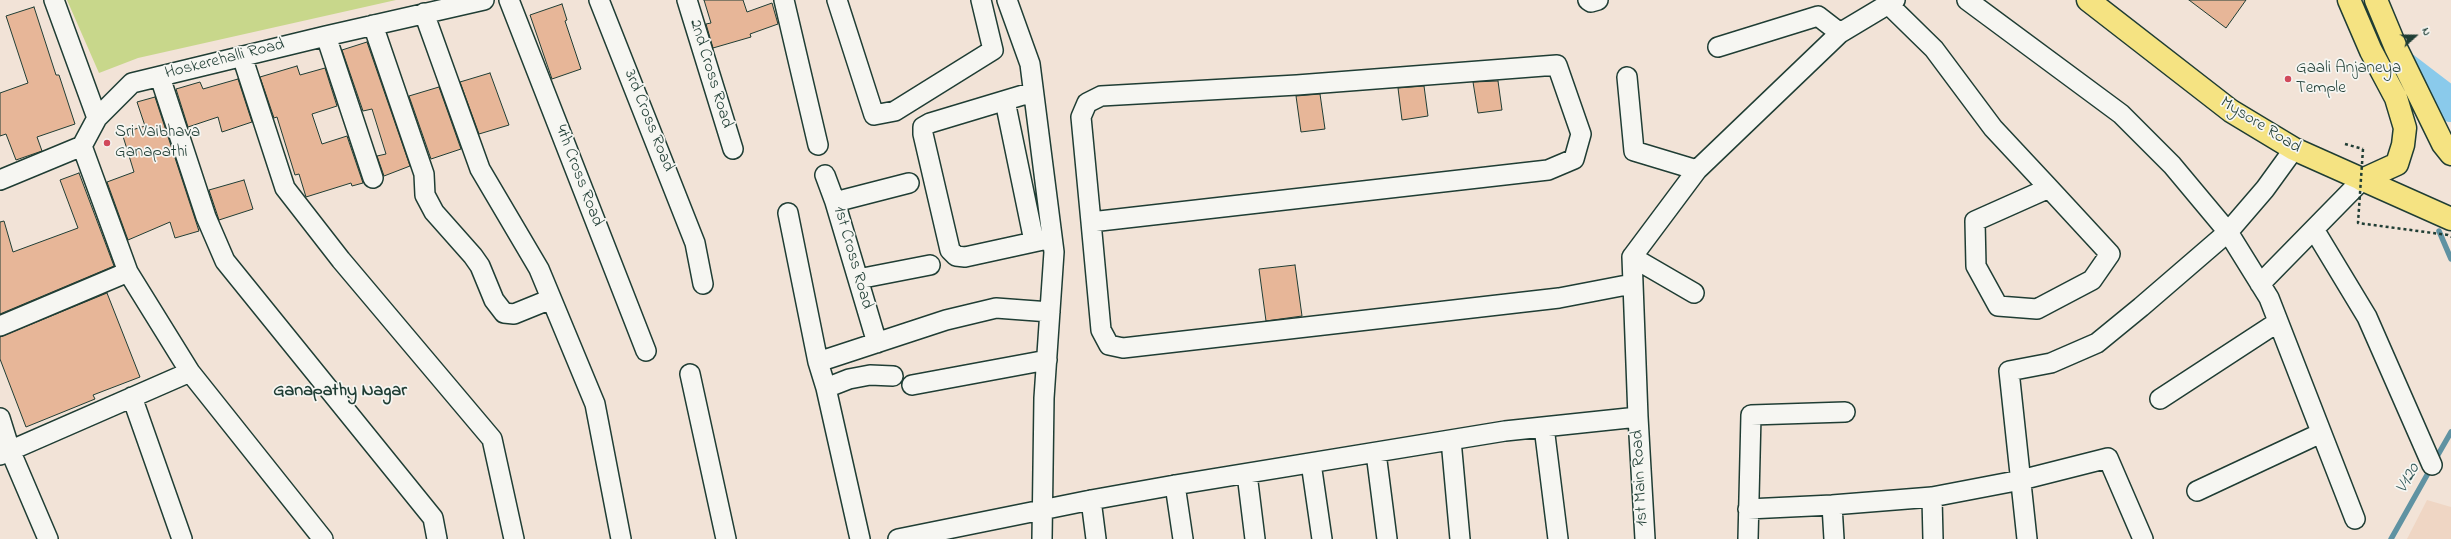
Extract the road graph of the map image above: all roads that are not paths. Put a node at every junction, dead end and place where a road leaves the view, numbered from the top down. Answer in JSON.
{"nodes":[{"id":1,"x":54,"y":0,"type":"edge"},
{"id":2,"x":484,"y":0,"type":"edge"},
{"id":3,"x":509,"y":0,"type":"edge"},
{"id":4,"x":600,"y":0,"type":"edge"},
{"id":5,"x":687,"y":0,"type":"edge"},
{"id":6,"x":784,"y":0,"type":"edge"},
{"id":7,"x":837,"y":0,"type":"edge"},
{"id":8,"x":981,"y":0,"type":"edge"},
{"id":9,"x":1007,"y":0,"type":"edge"},
{"id":10,"x":1588,"y":0,"type":"edge"},
{"id":11,"x":1598,"y":0,"type":"edge"},
{"id":12,"x":1967,"y":0,"type":"edge"},
{"id":13,"x":2088,"y":0,"type":"edge"},
{"id":14,"x":2349,"y":0,"type":"edge"},
{"id":15,"x":2376,"y":0,"type":"edge"},
{"id":16,"x":1892,"y":3,"type":"edge"},
{"id":17,"x":424,"y":13,"type":"junction"},
{"id":18,"x":373,"y":25,"type":"junction"},
{"id":19,"x":1840,"y":33,"type":"junction"},
{"id":20,"x":326,"y":36,"type":"junction"},
{"id":21,"x":1718,"y":47,"type":"dead end"},
{"id":22,"x":242,"y":56,"type":"junction"},
{"id":23,"x":160,"y":76,"type":"junction"},
{"id":24,"x":1627,"y":77,"type":"dead end"},
{"id":25,"x":1033,"y":92,"type":"junction"},
{"id":26,"x":1005,"y":101,"type":"junction"},
{"id":27,"x":97,"y":118,"type":"junction"},
{"id":28,"x":818,"y":145,"type":"dead end"},
{"id":29,"x":82,"y":146,"type":"junction"},
{"id":30,"x":733,"y":148,"type":"dead end"},
{"id":31,"x":2294,"y":150,"type":"junction"},
{"id":32,"x":2451,"y":154,"type":"edge"},
{"id":33,"x":1697,"y":170,"type":"junction"},
{"id":34,"x":825,"y":174,"type":"dead end"},
{"id":35,"x":373,"y":178,"type":"dead end"},
{"id":36,"x":0,"y":180,"type":"edge"},
{"id":37,"x":2362,"y":180,"type":"junction"},
{"id":38,"x":909,"y":183,"type":"dead end"},
{"id":39,"x":2049,"y":188,"type":"junction"},
{"id":40,"x":835,"y":202,"type":"junction"},
{"id":41,"x":788,"y":213,"type":"dead end"},
{"id":42,"x":2451,"y":219,"type":"edge"},
{"id":43,"x":1091,"y":222,"type":"junction"},
{"id":44,"x":2315,"y":231,"type":"junction"},
{"id":45,"x":2228,"y":232,"type":"junction"},
{"id":46,"x":1052,"y":238,"type":"junction"},
{"id":47,"x":1034,"y":242,"type":"junction"},
{"id":48,"x":1632,"y":257,"type":"junction"},
{"id":49,"x":930,"y":265,"type":"dead end"},
{"id":50,"x":128,"y":272,"type":"junction"},
{"id":51,"x":858,"y":279,"type":"junction"},
{"id":52,"x":703,"y":284,"type":"dead end"},
{"id":53,"x":1632,"y":284,"type":"junction"},
{"id":54,"x":2260,"y":284,"type":"junction"},
{"id":55,"x":1694,"y":293,"type":"dead end"},
{"id":56,"x":551,"y":298,"type":"junction"},
{"id":57,"x":1050,"y":312,"type":"junction"},
{"id":58,"x":2278,"y":322,"type":"junction"},
{"id":59,"x":0,"y":326,"type":"edge"},
{"id":60,"x":877,"y":343,"type":"junction"},
{"id":61,"x":646,"y":351,"type":"dead end"},
{"id":62,"x":1046,"y":360,"type":"junction"},
{"id":63,"x":818,"y":362,"type":"junction"},
{"id":64,"x":190,"y":372,"type":"junction"},
{"id":65,"x":690,"y":374,"type":"dead end"},
{"id":66,"x":893,"y":376,"type":"dead end"},
{"id":67,"x":912,"y":385,"type":"dead end"},
{"id":68,"x":826,"y":388,"type":"junction"},
{"id":69,"x":132,"y":397,"type":"junction"},
{"id":70,"x":2160,"y":399,"type":"dead end"},
{"id":71,"x":1845,"y":412,"type":"dead end"},
{"id":72,"x":1638,"y":417,"type":"junction"},
{"id":73,"x":0,"y":418,"type":"edge"},
{"id":74,"x":1544,"y":427,"type":"junction"},
{"id":75,"x":2321,"y":433,"type":"junction"},
{"id":76,"x":1451,"y":440,"type":"junction"},
{"id":77,"x":1376,"y":452,"type":"junction"},
{"id":78,"x":5,"y":453,"type":"edge"},
{"id":79,"x":1311,"y":463,"type":"junction"},
{"id":80,"x":2432,"y":466,"type":"dead end"},
{"id":81,"x":1247,"y":474,"type":"junction"},
{"id":82,"x":2021,"y":480,"type":"junction"},
{"id":83,"x":1175,"y":485,"type":"junction"},
{"id":84,"x":2197,"y":491,"type":"dead end"},
{"id":85,"x":1932,"y":497,"type":"junction"},
{"id":86,"x":1091,"y":500,"type":"junction"},
{"id":87,"x":1832,"y":506,"type":"junction"},
{"id":88,"x":1748,"y":509,"type":"junction"},
{"id":89,"x":1041,"y":510,"type":"junction"},
{"id":90,"x":2355,"y":519,"type":"dead end"},
{"id":91,"x":953,"y":533,"type":"edge"},
{"id":92,"x":48,"y":539,"type":"edge"},
{"id":93,"x":182,"y":539,"type":"edge"},
{"id":94,"x":323,"y":539,"type":"edge"},
{"id":95,"x":437,"y":539,"type":"edge"},
{"id":96,"x":514,"y":539,"type":"edge"},
{"id":97,"x":621,"y":539,"type":"edge"},
{"id":98,"x":726,"y":539,"type":"edge"},
{"id":99,"x":860,"y":539,"type":"edge"},
{"id":100,"x":898,"y":539,"type":"edge"},
{"id":101,"x":1042,"y":539,"type":"edge"},
{"id":102,"x":1096,"y":539,"type":"edge"},
{"id":103,"x":1183,"y":539,"type":"edge"},
{"id":104,"x":1255,"y":539,"type":"edge"},
{"id":105,"x":1322,"y":539,"type":"edge"},
{"id":106,"x":1387,"y":539,"type":"edge"},
{"id":107,"x":1460,"y":539,"type":"edge"},
{"id":108,"x":1558,"y":539,"type":"edge"},
{"id":109,"x":1645,"y":539,"type":"edge"},
{"id":110,"x":1748,"y":539,"type":"edge"},
{"id":111,"x":1834,"y":539,"type":"edge"},
{"id":112,"x":1933,"y":539,"type":"edge"},
{"id":113,"x":2027,"y":539,"type":"edge"},
{"id":114,"x":2143,"y":539,"type":"edge"}],
"edges":[{"from":1,"to":27,"type":"street"},
{"from":2,"to":17,"type":"street","name":"Hoskerehalli Road"},
{"from":3,"to":61,"type":"street","name":"4th Cross Road"},
{"from":4,"to":52,"type":"street","name":"3rd Cross Road"},
{"from":5,"to":30,"type":"street","name":"2nd Cross Road"},
{"from":6,"to":28,"type":"street"},
{"from":7,"to":8,"type":"street"},
{"from":9,"to":25,"type":"street"},
{"from":10,"to":11,"type":"street"},
{"from":12,"to":45,"type":"street"},
{"from":13,"to":31,"type":"highway","name":"Mysore Road"},
{"from":14,"to":37,"type":"highway"},
{"from":15,"to":32,"type":"highway"},
{"from":16,"to":19,"type":"street"},
{"from":16,"to":39,"type":"street"},
{"from":17,"to":18,"type":"street","name":"Hoskerehalli Road"},
{"from":17,"to":56,"type":"street"},
{"from":18,"to":20,"type":"street","name":"Hoskerehalli Road"},
{"from":18,"to":56,"type":"street"},
{"from":19,"to":21,"type":"street"},
{"from":19,"to":33,"type":"street"},
{"from":20,"to":22,"type":"street","name":"Hoskerehalli Road"},
{"from":20,"to":35,"type":"street"},
{"from":22,"to":23,"type":"street","name":"Hoskerehalli Road"},
{"from":22,"to":96,"type":"street"},
{"from":23,"to":27,"type":"street","name":"Hoskerehalli Road"},
{"from":23,"to":95,"type":"street"},
{"from":24,"to":33,"type":"street"},
{"from":25,"to":26,"type":"street"},
{"from":25,"to":46,"type":"street"},
{"from":26,"to":47,"type":"street"},
{"from":26,"to":47,"type":"street"},
{"from":27,"to":29,"type":"street","name":"Hoskerehalli Road"},
{"from":29,"to":36,"type":"street"},
{"from":29,"to":50,"type":"street"},
{"from":31,"to":37,"type":"highway","name":"Mysore Road"},
{"from":31,"to":45,"type":"street"},
{"from":33,"to":48,"type":"street"},
{"from":34,"to":40,"type":"street","name":"1st Cross Road"},
{"from":37,"to":42,"type":"highway","name":"Mysore Road"},
{"from":37,"to":44,"type":"street"},
{"from":38,"to":40,"type":"street"},
{"from":39,"to":39,"type":"street"},
{"from":40,"to":51,"type":"street","name":"1st Cross Road"},
{"from":41,"to":63,"type":"street"},
{"from":43,"to":43,"type":"street"},
{"from":43,"to":53,"type":"street"},
{"from":44,"to":54,"type":"street"},
{"from":44,"to":80,"type":"street"},
{"from":45,"to":54,"type":"street"},
{"from":45,"to":82,"type":"street"},
{"from":46,"to":47,"type":"street"},
{"from":46,"to":57,"type":"street"},
{"from":48,"to":53,"type":"street","name":"1st Main Road"},
{"from":48,"to":55,"type":"street"},
{"from":49,"to":51,"type":"street"},
{"from":50,"to":59,"type":"street"},
{"from":50,"to":64,"type":"street"},
{"from":51,"to":60,"type":"street","name":"1st Cross Road"},
{"from":53,"to":72,"type":"street","name":"1st Main Road"},
{"from":54,"to":58,"type":"street"},
{"from":56,"to":97,"type":"street"},
{"from":57,"to":60,"type":"street"},
{"from":57,"to":62,"type":"street"},
{"from":58,"to":70,"type":"street"},
{"from":58,"to":75,"type":"street"},
{"from":60,"to":63,"type":"street"},
{"from":62,"to":67,"type":"street"},
{"from":62,"to":89,"type":"street"},
{"from":63,"to":68,"type":"street"},
{"from":64,"to":69,"type":"street"},
{"from":64,"to":94,"type":"street"},
{"from":65,"to":98,"type":"street"},
{"from":66,"to":68,"type":"street"},
{"from":68,"to":99,"type":"street"},
{"from":69,"to":78,"type":"street"},
{"from":69,"to":93,"type":"street"},
{"from":71,"to":88,"type":"street"},
{"from":72,"to":74,"type":"street"},
{"from":72,"to":109,"type":"street","name":"1st Main Road"},
{"from":73,"to":78,"type":"street"},
{"from":74,"to":76,"type":"street"},
{"from":74,"to":108,"type":"street"},
{"from":75,"to":84,"type":"street"},
{"from":75,"to":90,"type":"street"},
{"from":76,"to":77,"type":"street"},
{"from":76,"to":107,"type":"street"},
{"from":77,"to":79,"type":"street"},
{"from":77,"to":106,"type":"street"},
{"from":78,"to":92,"type":"street"},
{"from":79,"to":81,"type":"street"},
{"from":79,"to":105,"type":"street"},
{"from":81,"to":83,"type":"street"},
{"from":81,"to":104,"type":"street"},
{"from":82,"to":85,"type":"street"},
{"from":82,"to":113,"type":"street"},
{"from":82,"to":114,"type":"street"},
{"from":83,"to":86,"type":"street"},
{"from":83,"to":103,"type":"street"},
{"from":85,"to":87,"type":"street"},
{"from":85,"to":112,"type":"street"},
{"from":86,"to":89,"type":"street"},
{"from":86,"to":102,"type":"street"},
{"from":87,"to":88,"type":"street"},
{"from":87,"to":111,"type":"street"},
{"from":88,"to":110,"type":"street"},
{"from":89,"to":91,"type":"street"},
{"from":89,"to":101,"type":"street"},
{"from":91,"to":100,"type":"street"}]}
